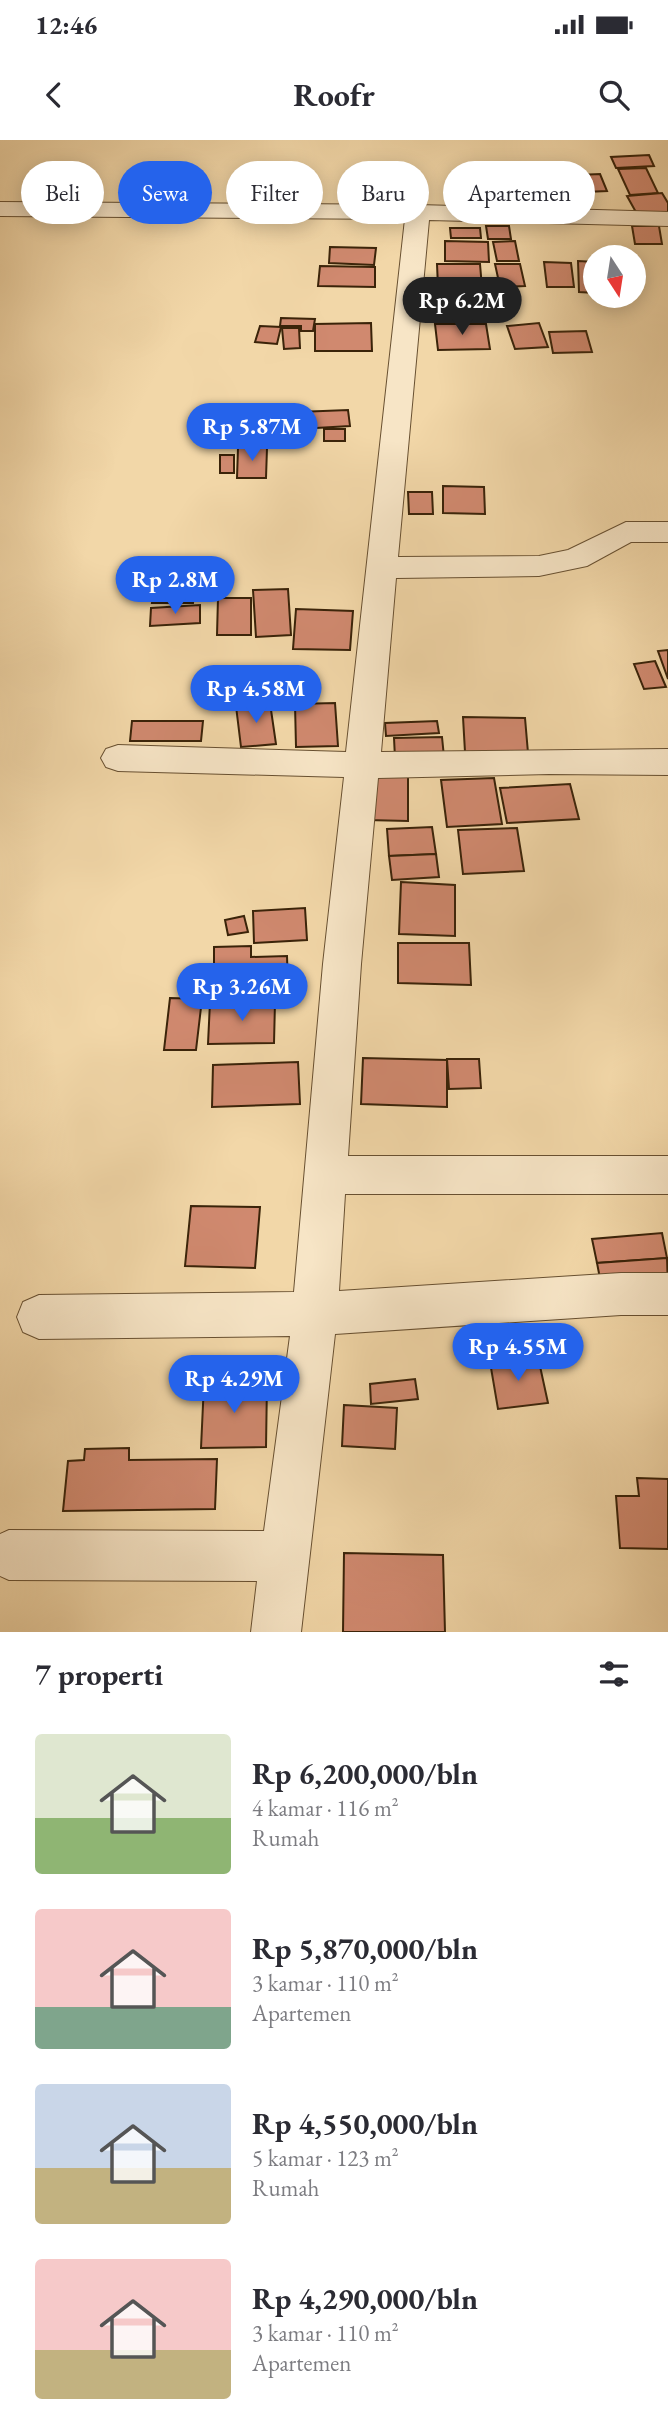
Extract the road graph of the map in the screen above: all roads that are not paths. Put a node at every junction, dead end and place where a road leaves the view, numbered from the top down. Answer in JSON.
{"nodes":[{"id":1,"x":0,"y":209,"type":"edge"},
{"id":2,"x":337,"y":211,"type":"edge"},
{"id":3,"x":429,"y":212,"type":"edge"},
{"id":4,"x":668,"y":219,"type":"edge"},
{"id":5,"x":417,"y":224,"type":"edge"},
{"id":6,"x":668,"y":532,"type":"edge"},
{"id":7,"x":381,"y":568,"type":"junction"},
{"id":8,"x":118,"y":758,"type":"dead end"},
{"id":9,"x":668,"y":762,"type":"edge"},
{"id":10,"x":362,"y":765,"type":"junction"},
{"id":11,"x":327,"y":1175,"type":"junction"},
{"id":12,"x":668,"y":1175,"type":"edge"},
{"id":13,"x":668,"y":1294,"type":"edge"},
{"id":14,"x":316,"y":1314,"type":"junction"},
{"id":15,"x":39,"y":1317,"type":"dead end"},
{"id":16,"x":9,"y":1555,"type":"dead end"},
{"id":17,"x":285,"y":1556,"type":"junction"},
{"id":18,"x":276,"y":1632,"type":"edge"}],
"edges":[{"from":1,"to":2,"type":"street"},
{"from":3,"to":4,"type":"street"},
{"from":5,"to":7,"type":"street"},
{"from":6,"to":7,"type":"street"},
{"from":7,"to":10,"type":"street"},
{"from":8,"to":10,"type":"street"},
{"from":9,"to":10,"type":"street"},
{"from":10,"to":11,"type":"street"},
{"from":11,"to":12,"type":"street"},
{"from":11,"to":14,"type":"street"},
{"from":13,"to":14,"type":"street"},
{"from":14,"to":15,"type":"street"},
{"from":14,"to":17,"type":"street"},
{"from":16,"to":17,"type":"street"},
{"from":17,"to":18,"type":"street"}]}
